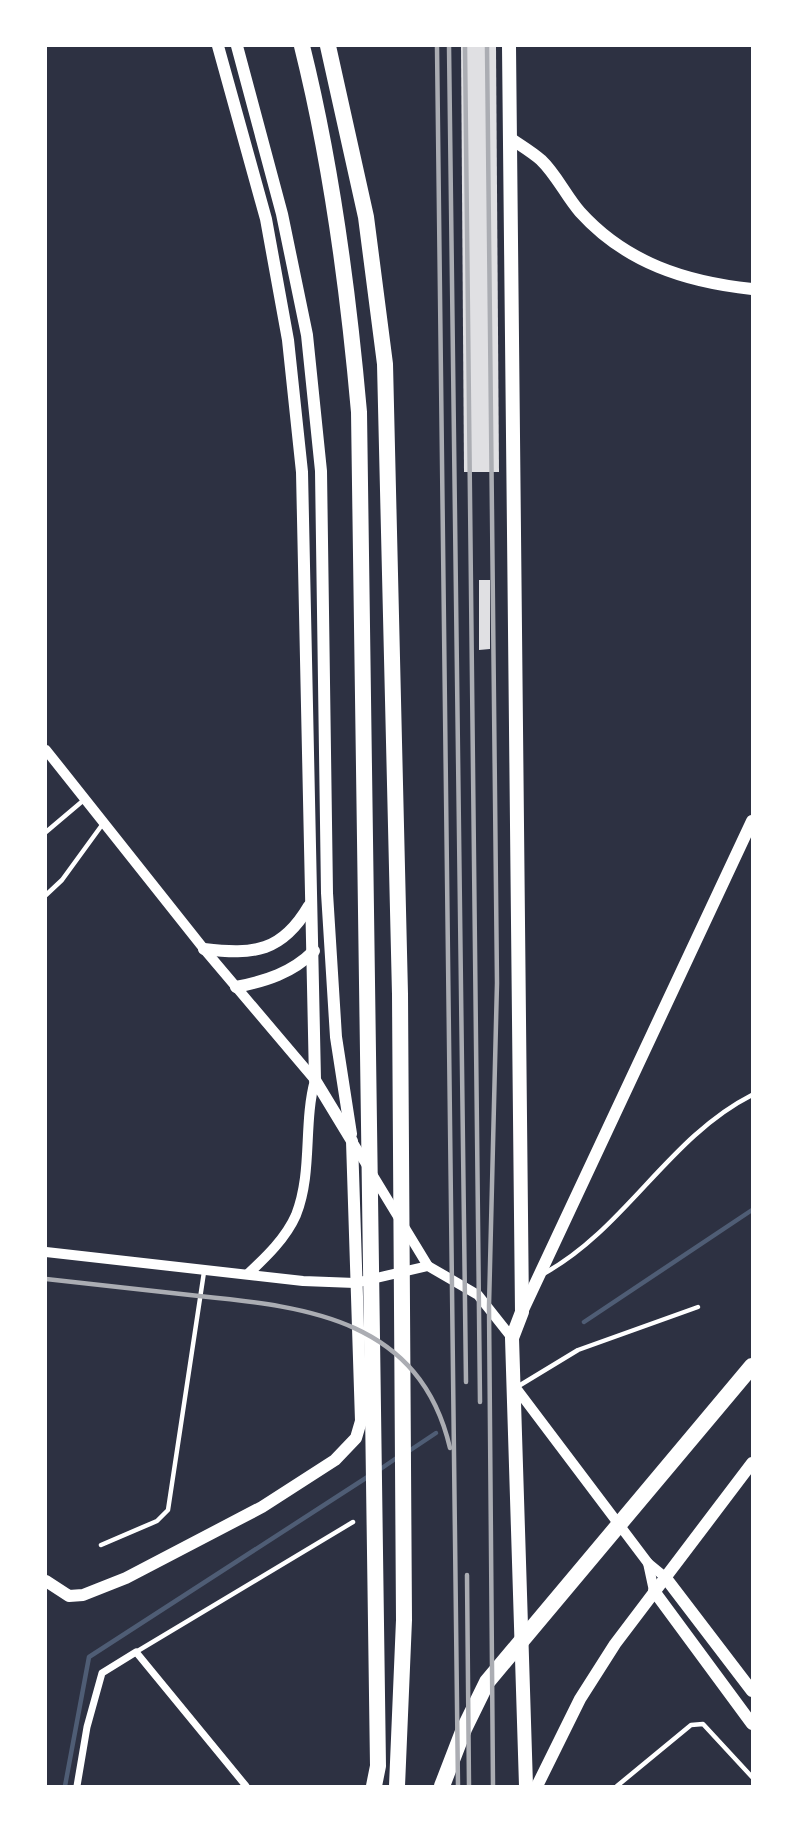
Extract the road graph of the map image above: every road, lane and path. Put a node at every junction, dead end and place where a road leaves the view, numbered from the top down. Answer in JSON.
{"nodes":[{"id":1,"x":218,"y":46,"type":"edge"},
{"id":2,"x":237,"y":46,"type":"edge"},
{"id":3,"x":302,"y":46,"type":"edge"},
{"id":4,"x":328,"y":46,"type":"edge"},
{"id":5,"x":509,"y":46,"type":"edge"},
{"id":6,"x":510,"y":138,"type":"junction"},
{"id":7,"x":752,"y":289,"type":"edge"},
{"id":8,"x":46,"y":750,"type":"edge"},
{"id":9,"x":85,"y":798,"type":"junction"},
{"id":10,"x":752,"y":821,"type":"edge"},
{"id":11,"x":105,"y":822,"type":"junction"},
{"id":12,"x":46,"y":832,"type":"edge"},
{"id":13,"x":46,"y":895,"type":"edge"},
{"id":14,"x":309,"y":906,"type":"junction"},
{"id":15,"x":330,"y":936,"type":"junction"},
{"id":16,"x":204,"y":949,"type":"junction"},
{"id":17,"x":313,"y":952,"type":"junction"},
{"id":18,"x":236,"y":987,"type":"junction"},
{"id":19,"x":315,"y":1080,"type":"junction"},
{"id":20,"x":752,"y":1095,"type":"edge"},
{"id":21,"x":352,"y":1141,"type":"junction"},
{"id":22,"x":46,"y":1252,"type":"edge"},
{"id":23,"x":428,"y":1266,"type":"junction"},
{"id":24,"x":204,"y":1268,"type":"junction"},
{"id":25,"x":248,"y":1274,"type":"junction"},
{"id":26,"x":538,"y":1277,"type":"junction"},
{"id":27,"x":355,"y":1283,"type":"junction"},
{"id":28,"x":698,"y":1307,"type":"dead end"},
{"id":29,"x":522,"y":1312,"type":"junction"},
{"id":30,"x":512,"y":1338,"type":"junction"},
{"id":31,"x":752,"y":1366,"type":"edge"},
{"id":32,"x":516,"y":1388,"type":"junction"},
{"id":33,"x":752,"y":1463,"type":"edge"},
{"id":34,"x":353,"y":1522,"type":"dead end"},
{"id":35,"x":101,"y":1545,"type":"dead end"},
{"id":36,"x":648,"y":1563,"type":"junction"},
{"id":37,"x":665,"y":1577,"type":"junction"},
{"id":38,"x":46,"y":1581,"type":"edge"},
{"id":39,"x":654,"y":1591,"type":"junction"},
{"id":40,"x":136,"y":1652,"type":"junction"},
{"id":41,"x":752,"y":1691,"type":"edge"},
{"id":42,"x":752,"y":1724,"type":"edge"},
{"id":43,"x":752,"y":1777,"type":"edge"},
{"id":44,"x":77,"y":1787,"type":"edge"},
{"id":45,"x":246,"y":1787,"type":"edge"},
{"id":46,"x":374,"y":1787,"type":"edge"},
{"id":47,"x":397,"y":1787,"type":"edge"},
{"id":48,"x":442,"y":1787,"type":"edge"},
{"id":49,"x":526,"y":1787,"type":"edge"},
{"id":50,"x":537,"y":1787,"type":"edge"},
{"id":51,"x":617,"y":1787,"type":"edge"}],
"edges":[{"from":1,"to":14,"type":"main road"},
{"from":2,"to":15,"type":"main road"},
{"from":3,"to":46,"type":"highway"},
{"from":4,"to":47,"type":"highway"},
{"from":5,"to":6,"type":"main road"},
{"from":6,"to":7,"type":"main road"},
{"from":6,"to":29,"type":"main road"},
{"from":8,"to":9,"type":"street"},
{"from":9,"to":11,"type":"street"},
{"from":9,"to":12,"type":"lane"},
{"from":10,"to":26,"type":"main road"},
{"from":11,"to":13,"type":"lane"},
{"from":11,"to":16,"type":"street"},
{"from":14,"to":16,"type":"main road"},
{"from":14,"to":17,"type":"main road"},
{"from":15,"to":17,"type":"main road"},
{"from":15,"to":21,"type":"main road"},
{"from":16,"to":18,"type":"street"},
{"from":17,"to":18,"type":"main road"},
{"from":17,"to":19,"type":"main road"},
{"from":18,"to":19,"type":"street"},
{"from":19,"to":21,"type":"main road"},
{"from":19,"to":25,"type":"street"},
{"from":20,"to":26,"type":"lane"},
{"from":21,"to":23,"type":"street"},
{"from":21,"to":27,"type":"main road"},
{"from":22,"to":24,"type":"street"},
{"from":23,"to":27,"type":"street"},
{"from":23,"to":30,"type":"street"},
{"from":24,"to":25,"type":"street"},
{"from":24,"to":35,"type":"lane"},
{"from":25,"to":27,"type":"street"},
{"from":26,"to":29,"type":"main road"},
{"from":27,"to":38,"type":"main road"},
{"from":28,"to":32,"type":"lane"},
{"from":29,"to":30,"type":"main road"},
{"from":30,"to":32,"type":"main road"},
{"from":31,"to":48,"type":"highway"},
{"from":32,"to":36,"type":"street"},
{"from":32,"to":49,"type":"main road"},
{"from":33,"to":37,"type":"main road"},
{"from":34,"to":40,"type":"lane"},
{"from":36,"to":37,"type":"street"},
{"from":36,"to":39,"type":"street"},
{"from":37,"to":39,"type":"main road"},
{"from":37,"to":41,"type":"main road"},
{"from":39,"to":42,"type":"main road"},
{"from":39,"to":50,"type":"main road"},
{"from":40,"to":44,"type":"street"},
{"from":40,"to":45,"type":"street"},
{"from":43,"to":51,"type":"lane"}]}
